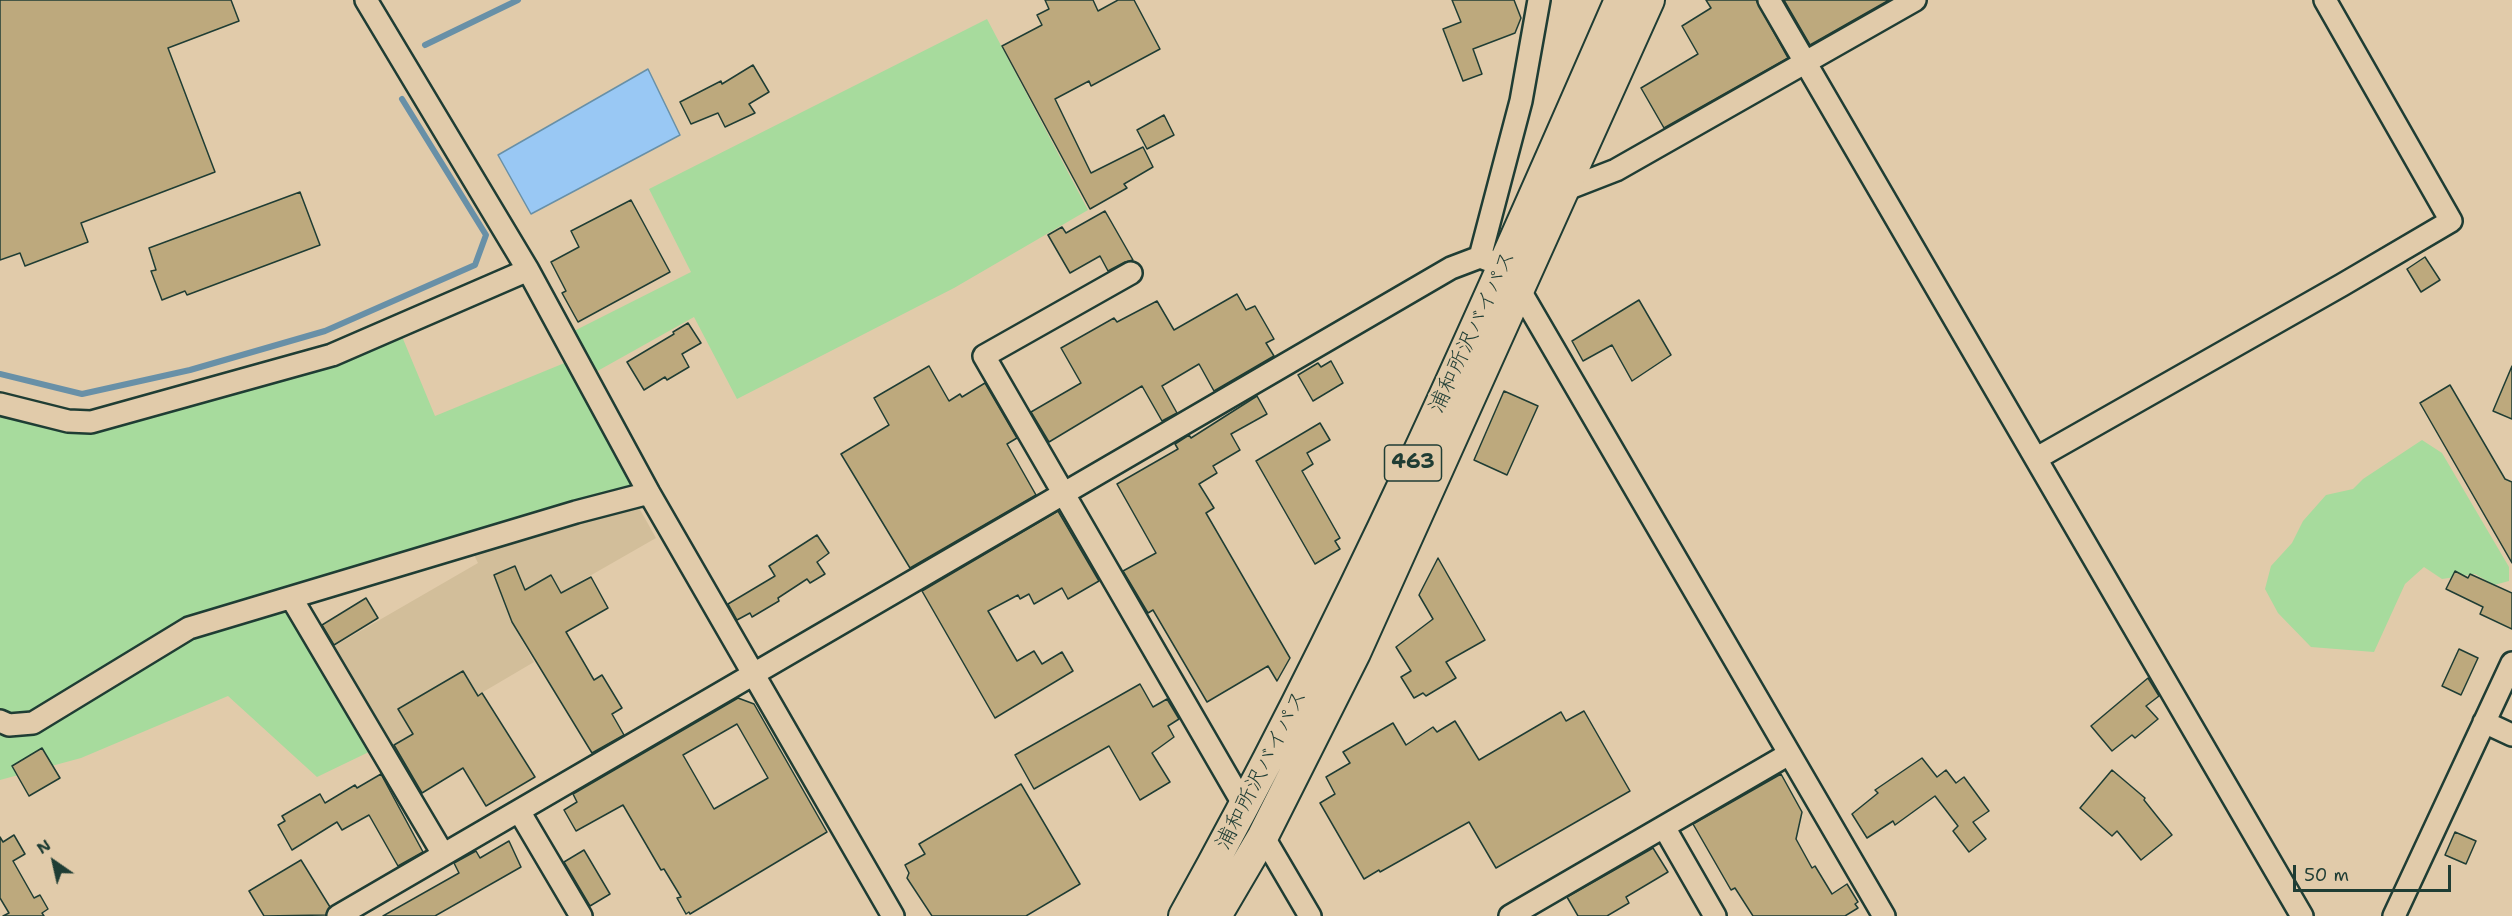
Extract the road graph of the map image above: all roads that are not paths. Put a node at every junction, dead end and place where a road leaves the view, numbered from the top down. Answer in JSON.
{"nodes":[{"id":1,"x":366,"y":0,"type":"edge"},
{"id":2,"x":1539,"y":0,"type":"edge"},
{"id":3,"x":1620,"y":0,"type":"edge"},
{"id":4,"x":1649,"y":0,"type":"edge"},
{"id":5,"x":1769,"y":0,"type":"edge"},
{"id":6,"x":1914,"y":0,"type":"edge"},
{"id":7,"x":2325,"y":0,"type":"edge"},
{"id":8,"x":1806,"y":62,"type":"junction"},
{"id":9,"x":1562,"y":191,"type":"junction"},
{"id":10,"x":528,"y":270,"type":"junction"},
{"id":11,"x":1501,"y":271,"type":"junction"},
{"id":12,"x":1131,"y":273,"type":"dead end"},
{"id":13,"x":0,"y":404,"type":"edge"},
{"id":14,"x":2037,"y":458,"type":"junction"},
{"id":15,"x":649,"y":493,"type":"junction"},
{"id":16,"x":1064,"y":495,"type":"junction"},
{"id":17,"x":292,"y":599,"type":"junction"},
{"id":18,"x":2512,"y":663,"type":"edge"},
{"id":19,"x":753,"y":676,"type":"junction"},
{"id":20,"x":0,"y":721,"type":"edge"},
{"id":21,"x":2484,"y":722,"type":"junction"},
{"id":22,"x":2512,"y":735,"type":"edge"},
{"id":23,"x":1790,"y":754,"type":"junction"},
{"id":24,"x":1245,"y":807,"type":"junction"},
{"id":25,"x":519,"y":811,"type":"junction"},
{"id":26,"x":1664,"y":827,"type":"junction"},
{"id":27,"x":1263,"y":836,"type":"junction"},
{"id":28,"x":443,"y":854,"type":"junction"},
{"id":29,"x":338,"y":916,"type":"edge"},
{"id":30,"x":580,"y":916,"type":"edge"},
{"id":31,"x":893,"y":916,"type":"edge"},
{"id":32,"x":1184,"y":916,"type":"edge"},
{"id":33,"x":1216,"y":916,"type":"edge"},
{"id":34,"x":1310,"y":916,"type":"edge"},
{"id":35,"x":1510,"y":916,"type":"edge"},
{"id":36,"x":1715,"y":916,"type":"edge"},
{"id":37,"x":1884,"y":916,"type":"edge"},
{"id":38,"x":2302,"y":916,"type":"edge"},
{"id":39,"x":2394,"y":916,"type":"edge"}],
"edges":[{"from":1,"to":10,"type":"street"},
{"from":2,"to":11,"type":"street"},
{"from":3,"to":11,"type":"highway","name":"浦和所沢バイパス","number":"463"},
{"from":4,"to":9,"type":"highway","name":"浦和所沢バイパス","number":"463"},
{"from":5,"to":8,"type":"street"},
{"from":6,"to":8,"type":"street"},
{"from":7,"to":14,"type":"street"},
{"from":8,"to":9,"type":"street"},
{"from":8,"to":14,"type":"street"},
{"from":9,"to":11,"type":"highway","name":"浦和所沢バイパス","number":"463"},
{"from":10,"to":13,"type":"street"},
{"from":10,"to":15,"type":"street"},
{"from":11,"to":16,"type":"street"},
{"from":11,"to":23,"type":"street"},
{"from":11,"to":24,"type":"highway","name":"浦和所沢バイパス","number":"463"},
{"from":11,"to":27,"type":"highway","name":"浦和所沢バイパス","number":"463"},
{"from":12,"to":16,"type":"street"},
{"from":14,"to":38,"type":"street"},
{"from":15,"to":17,"type":"street"},
{"from":15,"to":19,"type":"street"},
{"from":16,"to":19,"type":"street"},
{"from":16,"to":24,"type":"street"},
{"from":17,"to":20,"type":"street"},
{"from":17,"to":28,"type":"street"},
{"from":18,"to":21,"type":"street"},
{"from":19,"to":25,"type":"street"},
{"from":19,"to":31,"type":"street"},
{"from":21,"to":22,"type":"street"},
{"from":21,"to":39,"type":"street"},
{"from":23,"to":26,"type":"street"},
{"from":23,"to":37,"type":"street"},
{"from":24,"to":32,"type":"highway","name":"浦和所沢バイパス","number":"463"},
{"from":25,"to":28,"type":"street"},
{"from":25,"to":30,"type":"street"},
{"from":26,"to":35,"type":"street"},
{"from":26,"to":36,"type":"street"},
{"from":27,"to":33,"type":"highway","name":"浦和所沢バイパス","number":"463"},
{"from":27,"to":34,"type":"street"},
{"from":28,"to":29,"type":"street"}]}
